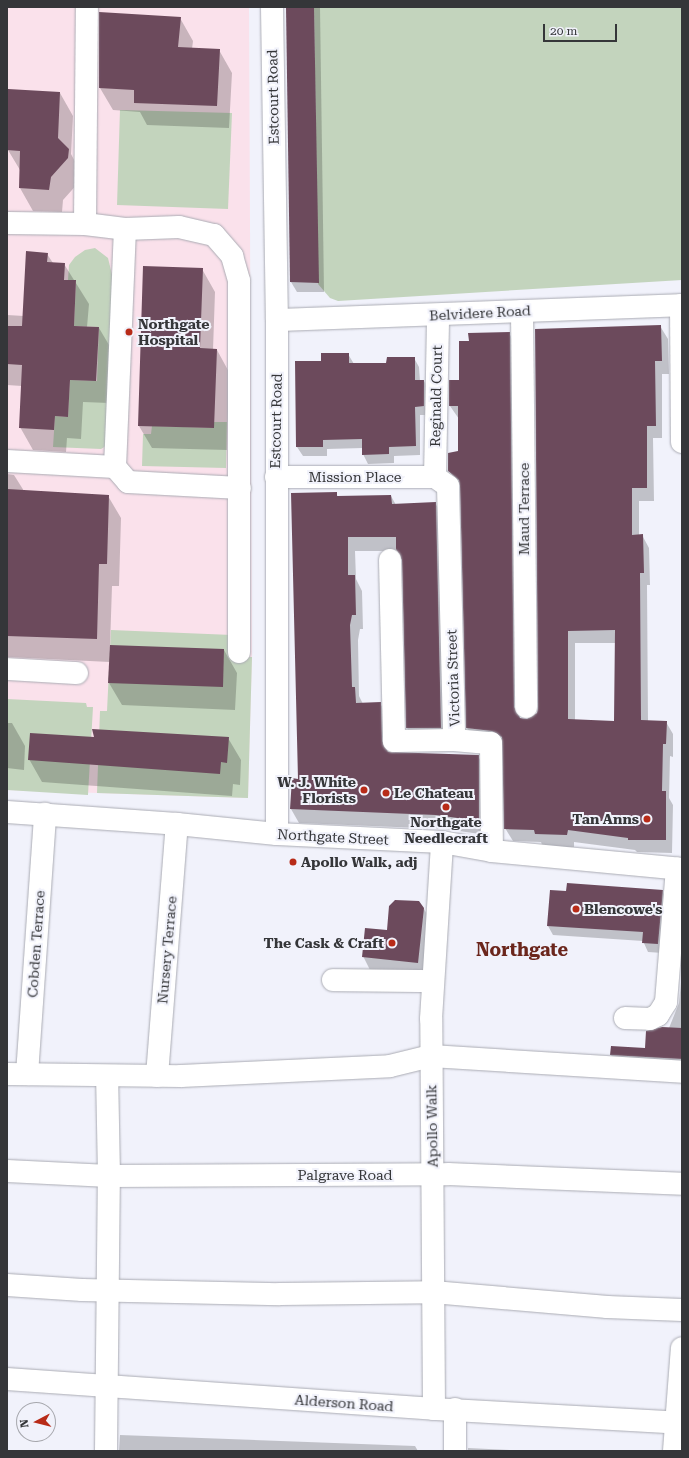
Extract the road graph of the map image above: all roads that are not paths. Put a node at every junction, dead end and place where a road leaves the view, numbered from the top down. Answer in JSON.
{"nodes":[{"id":1,"x":87,"y":7,"type":"edge"},
{"id":2,"x":272,"y":7,"type":"edge"},
{"id":3,"x":7,"y":223,"type":"edge"},
{"id":4,"x":86,"y":224,"type":"junction"},
{"id":5,"x":125,"y":229,"type":"junction"},
{"id":6,"x":682,"y":305,"type":"edge"},
{"id":7,"x":522,"y":311,"type":"junction"},
{"id":8,"x":438,"y":315,"type":"junction"},
{"id":9,"x":277,"y":320,"type":"junction"},
{"id":10,"x":682,"y":442,"type":"edge"},
{"id":11,"x":7,"y":461,"type":"edge"},
{"id":12,"x":115,"y":467,"type":"junction"},
{"id":13,"x":276,"y":477,"type":"junction"},
{"id":14,"x":435,"y":477,"type":"junction"},
{"id":15,"x":240,"y":488,"type":"junction"},
{"id":16,"x":390,"y":560,"type":"dead end"},
{"id":17,"x":239,"y":652,"type":"dead end"},
{"id":18,"x":7,"y":669,"type":"edge"},
{"id":19,"x":77,"y":673,"type":"dead end"},
{"id":20,"x":526,"y":707,"type":"dead end"},
{"id":21,"x":454,"y":740,"type":"junction"},
{"id":22,"x":7,"y":812,"type":"edge"},
{"id":23,"x":45,"y":814,"type":"junction"},
{"id":24,"x":177,"y":824,"type":"junction"},
{"id":25,"x":277,"y":834,"type":"junction"},
{"id":26,"x":442,"y":842,"type":"junction"},
{"id":27,"x":492,"y":851,"type":"junction"},
{"id":28,"x":679,"y":868,"type":"edge"},
{"id":29,"x":333,"y":980,"type":"dead end"},
{"id":30,"x":432,"y":981,"type":"junction"},
{"id":31,"x":625,"y":1018,"type":"dead end"},
{"id":32,"x":431,"y":1056,"type":"junction"},
{"id":33,"x":682,"y":1072,"type":"edge"},
{"id":34,"x":17,"y":1074,"type":"edge"},
{"id":35,"x":107,"y":1076,"type":"junction"},
{"id":36,"x":157,"y":1076,"type":"junction"},
{"id":37,"x":7,"y":1171,"type":"edge"},
{"id":38,"x":433,"y":1174,"type":"junction"},
{"id":39,"x":109,"y":1176,"type":"junction"},
{"id":40,"x":682,"y":1184,"type":"edge"},
{"id":41,"x":7,"y":1285,"type":"edge"},
{"id":42,"x":108,"y":1290,"type":"junction"},
{"id":43,"x":433,"y":1292,"type":"junction"},
{"id":44,"x":682,"y":1310,"type":"edge"},
{"id":45,"x":682,"y":1348,"type":"edge"},
{"id":46,"x":7,"y":1379,"type":"edge"},
{"id":47,"x":108,"y":1387,"type":"junction"},
{"id":48,"x":444,"y":1409,"type":"junction"},
{"id":49,"x":679,"y":1422,"type":"edge"},
{"id":50,"x":106,"y":1451,"type":"edge"},
{"id":51,"x":455,"y":1451,"type":"edge"},
{"id":52,"x":674,"y":1451,"type":"edge"}],
"edges":[{"from":1,"to":4,"type":"street"},
{"from":2,"to":9,"type":"street","name":"Estcourt Road"},
{"from":3,"to":4,"type":"street"},
{"from":4,"to":5,"type":"street"},
{"from":5,"to":12,"type":"street"},
{"from":5,"to":15,"type":"street"},
{"from":6,"to":7,"type":"street","name":"Belvidere Road"},
{"from":6,"to":10,"type":"street"},
{"from":7,"to":8,"type":"street","name":"Belvidere Road"},
{"from":7,"to":20,"type":"street","name":"Maud Terrace"},
{"from":8,"to":9,"type":"street","name":"Belvidere Road"},
{"from":8,"to":14,"type":"street","name":"Reginald Court"},
{"from":9,"to":13,"type":"street","name":"Estcourt Road"},
{"from":11,"to":12,"type":"street"},
{"from":12,"to":15,"type":"street"},
{"from":13,"to":14,"type":"street","name":"Mission Place"},
{"from":13,"to":25,"type":"street","name":"Estcourt Road"},
{"from":14,"to":21,"type":"street","name":"Victoria Street"},
{"from":15,"to":17,"type":"street"},
{"from":16,"to":21,"type":"street"},
{"from":18,"to":19,"type":"street"},
{"from":21,"to":27,"type":"street","name":"Victoria Street"},
{"from":22,"to":23,"type":"street","name":"Northgate Street"},
{"from":23,"to":24,"type":"street","name":"Northgate Street"},
{"from":23,"to":34,"type":"street","name":"Cobden Terrace"},
{"from":24,"to":25,"type":"street","name":"Northgate Street"},
{"from":24,"to":36,"type":"street","name":"Nursery Terrace"},
{"from":25,"to":26,"type":"street","name":"Northgate Street"},
{"from":26,"to":27,"type":"street","name":"Northgate Street"},
{"from":26,"to":30,"type":"street","name":"Apollo Walk"},
{"from":27,"to":28,"type":"street","name":"Northgate Street"},
{"from":28,"to":31,"type":"street"},
{"from":29,"to":30,"type":"street"},
{"from":30,"to":32,"type":"street","name":"Apollo Walk"},
{"from":32,"to":33,"type":"street"},
{"from":32,"to":36,"type":"street"},
{"from":32,"to":38,"type":"street","name":"Apollo Walk"},
{"from":34,"to":35,"type":"street"},
{"from":35,"to":36,"type":"street"},
{"from":35,"to":39,"type":"street"},
{"from":37,"to":39,"type":"street","name":"Palgrave Road"},
{"from":38,"to":39,"type":"street","name":"Palgrave Road"},
{"from":38,"to":40,"type":"street","name":"Palgrave Road"},
{"from":38,"to":43,"type":"street","name":"Apollo Walk"},
{"from":39,"to":42,"type":"street"},
{"from":41,"to":42,"type":"street"},
{"from":42,"to":43,"type":"street"},
{"from":42,"to":47,"type":"street"},
{"from":43,"to":44,"type":"street"},
{"from":43,"to":48,"type":"street","name":"Apollo Walk"},
{"from":45,"to":49,"type":"street"},
{"from":46,"to":47,"type":"street","name":"Alderson Road"},
{"from":47,"to":48,"type":"street","name":"Alderson Road"},
{"from":47,"to":50,"type":"street"},
{"from":48,"to":49,"type":"street","name":"Alderson Road"},
{"from":48,"to":51,"type":"street","name":"Apollo Walk"},
{"from":49,"to":52,"type":"street"}]}
